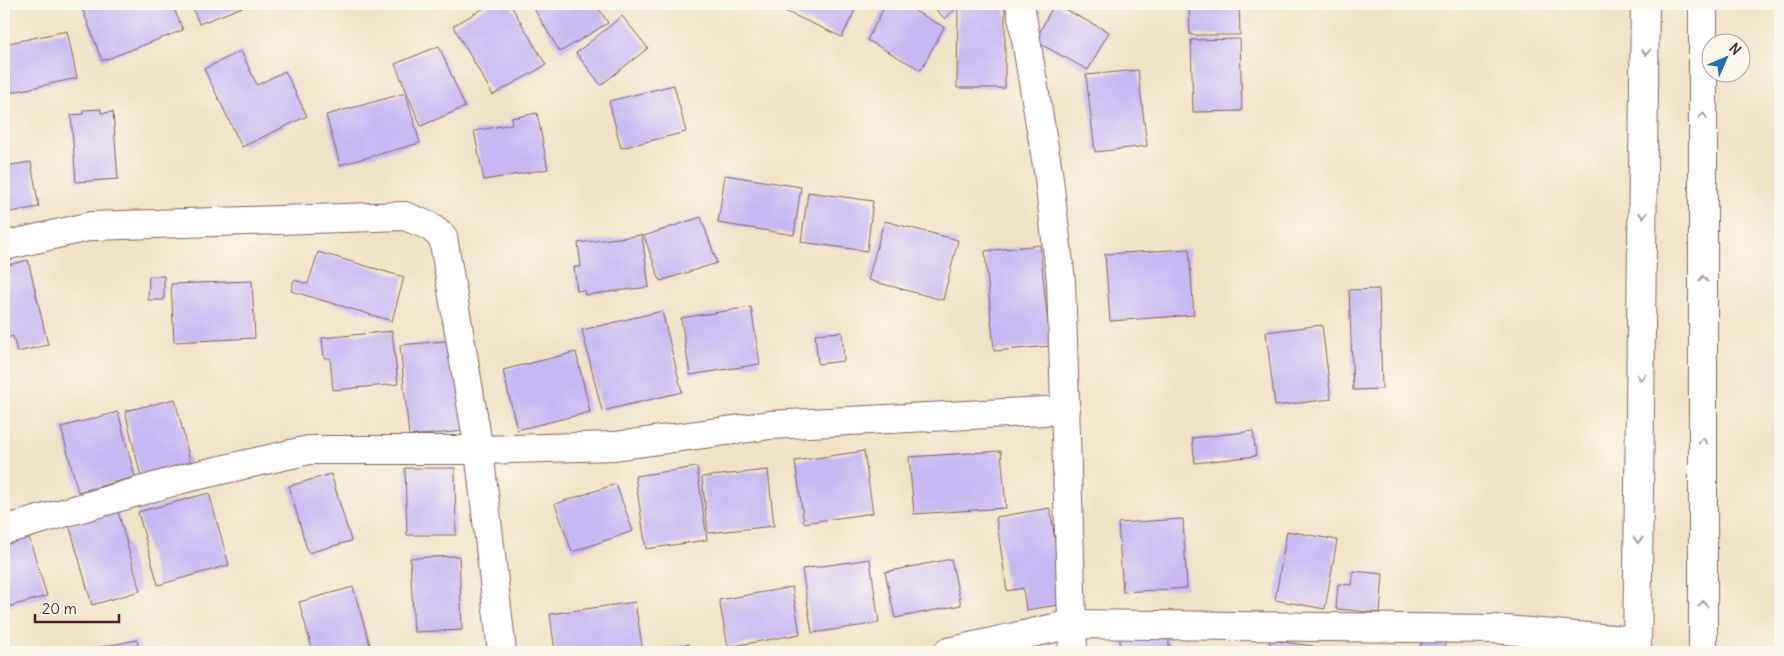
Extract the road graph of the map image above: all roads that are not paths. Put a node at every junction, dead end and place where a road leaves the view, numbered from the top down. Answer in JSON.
{"nodes":[{"id":1,"x":1020,"y":4,"type":"edge"},
{"id":2,"x":1646,"y":4,"type":"edge"},
{"id":3,"x":1702,"y":4,"type":"edge"},
{"id":4,"x":4,"y":246,"type":"edge"},
{"id":5,"x":1066,"y":410,"type":"junction"},
{"id":6,"x":479,"y":450,"type":"junction"},
{"id":7,"x":4,"y":530,"type":"edge"},
{"id":8,"x":1072,"y":624,"type":"junction"},
{"id":9,"x":1637,"y":647,"type":"edge"},
{"id":10,"x":502,"y":652,"type":"edge"},
{"id":11,"x":948,"y":652,"type":"edge"},
{"id":12,"x":1073,"y":652,"type":"edge"},
{"id":13,"x":1703,"y":652,"type":"edge"}],
"edges":[{"from":1,"to":5,"type":"street"},
{"from":2,"to":9,"type":"street","one_way":true},
{"from":13,"to":3,"type":"street","one_way":true},
{"from":4,"to":6,"type":"street"},
{"from":5,"to":6,"type":"street"},
{"from":5,"to":8,"type":"street"},
{"from":6,"to":7,"type":"street"},
{"from":6,"to":10,"type":"street"},
{"from":8,"to":9,"type":"street"},
{"from":8,"to":11,"type":"street"},
{"from":8,"to":12,"type":"street"}]}
